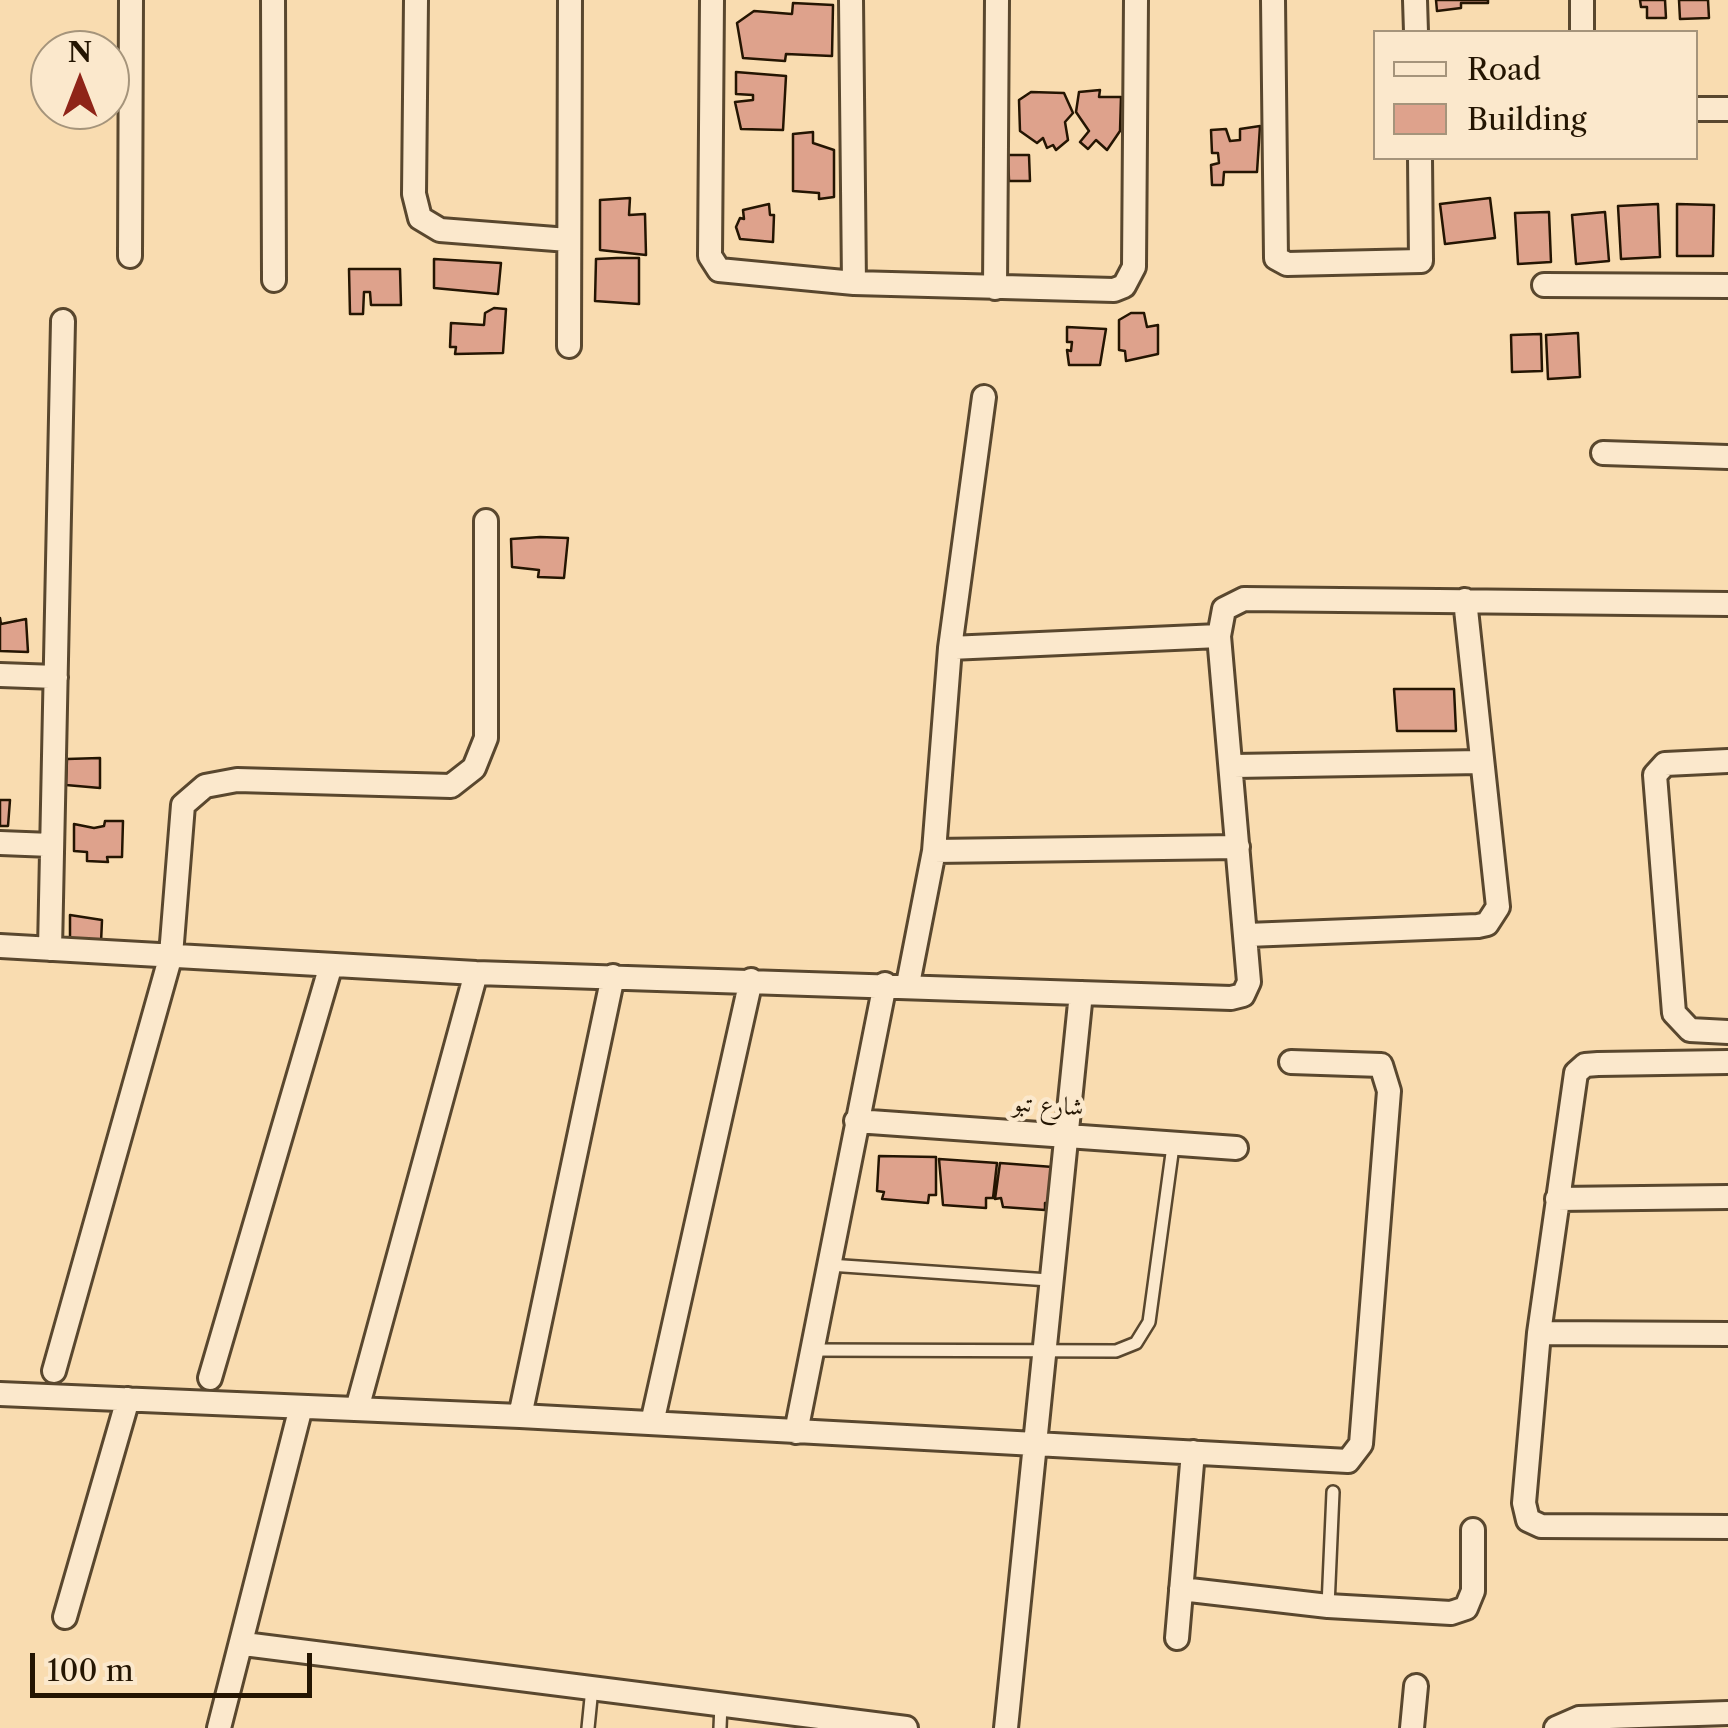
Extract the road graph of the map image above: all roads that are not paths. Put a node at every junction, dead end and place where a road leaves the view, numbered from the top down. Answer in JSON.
{"nodes":[{"id":1,"x":132,"y":0,"type":"edge"},
{"id":2,"x":274,"y":0,"type":"edge"},
{"id":3,"x":416,"y":0,"type":"edge"},
{"id":4,"x":570,"y":0,"type":"edge"},
{"id":5,"x":712,"y":0,"type":"edge"},
{"id":6,"x":851,"y":0,"type":"edge"},
{"id":7,"x":997,"y":0,"type":"edge"},
{"id":8,"x":1136,"y":0,"type":"edge"},
{"id":9,"x":1273,"y":0,"type":"edge"},
{"id":10,"x":1415,"y":0,"type":"edge"},
{"id":11,"x":1582,"y":0,"type":"edge"},
{"id":12,"x":1416,"y":30,"type":"edge"},
{"id":13,"x":1582,"y":30,"type":"edge"},
{"id":14,"x":1698,"y":109,"type":"edge"},
{"id":15,"x":1728,"y":109,"type":"edge"},
{"id":16,"x":1420,"y":160,"type":"edge"},
{"id":17,"x":568,"y":240,"type":"junction"},
{"id":18,"x":130,"y":256,"type":"dead end"},
{"id":19,"x":274,"y":280,"type":"dead end"},
{"id":20,"x":854,"y":283,"type":"junction"},
{"id":21,"x":1544,"y":285,"type":"dead end"},
{"id":22,"x":1728,"y":286,"type":"edge"},
{"id":23,"x":995,"y":288,"type":"junction"},
{"id":24,"x":63,"y":321,"type":"dead end"},
{"id":25,"x":569,"y":346,"type":"dead end"},
{"id":26,"x":984,"y":396,"type":"dead end"},
{"id":27,"x":1603,"y":454,"type":"dead end"},
{"id":28,"x":1728,"y":457,"type":"edge"},
{"id":29,"x":486,"y":521,"type":"dead end"},
{"id":30,"x":1465,"y":600,"type":"junction"},
{"id":31,"x":1728,"y":604,"type":"edge"},
{"id":32,"x":1219,"y":636,"type":"junction"},
{"id":33,"x":950,"y":648,"type":"junction"},
{"id":34,"x":0,"y":676,"type":"edge"},
{"id":35,"x":56,"y":677,"type":"junction"},
{"id":36,"x":1728,"y":761,"type":"edge"},
{"id":37,"x":1481,"y":762,"type":"junction"},
{"id":38,"x":1234,"y":766,"type":"junction"},
{"id":39,"x":0,"y":843,"type":"edge"},
{"id":40,"x":51,"y":845,"type":"junction"},
{"id":41,"x":1238,"y":847,"type":"junction"},
{"id":42,"x":934,"y":851,"type":"junction"},
{"id":43,"x":1246,"y":935,"type":"junction"},
{"id":44,"x":0,"y":946,"type":"edge"},
{"id":45,"x":50,"y":948,"type":"junction"},
{"id":46,"x":172,"y":956,"type":"junction"},
{"id":47,"x":331,"y":964,"type":"junction"},
{"id":48,"x":476,"y":973,"type":"junction"},
{"id":49,"x":613,"y":976,"type":"junction"},
{"id":50,"x":751,"y":980,"type":"junction"},
{"id":51,"x":897,"y":984,"type":"junction"},
{"id":52,"x":1082,"y":993,"type":"junction"},
{"id":53,"x":1728,"y":1032,"type":"edge"},
{"id":54,"x":1291,"y":1062,"type":"dead end"},
{"id":55,"x":1728,"y":1062,"type":"edge"},
{"id":56,"x":856,"y":1121,"type":"junction"},
{"id":57,"x":1064,"y":1135,"type":"junction"},
{"id":58,"x":1173,"y":1146,"type":"junction"},
{"id":59,"x":1236,"y":1148,"type":"dead end"},
{"id":60,"x":1728,"y":1197,"type":"edge"},
{"id":61,"x":1557,"y":1199,"type":"junction"},
{"id":62,"x":828,"y":1264,"type":"junction"},
{"id":63,"x":1049,"y":1280,"type":"junction"},
{"id":64,"x":1539,"y":1333,"type":"junction"},
{"id":65,"x":1728,"y":1334,"type":"edge"},
{"id":66,"x":812,"y":1350,"type":"junction"},
{"id":67,"x":1043,"y":1351,"type":"junction"},
{"id":68,"x":54,"y":1371,"type":"dead end"},
{"id":69,"x":210,"y":1378,"type":"dead end"},
{"id":70,"x":0,"y":1394,"type":"edge"},
{"id":71,"x":128,"y":1399,"type":"junction"},
{"id":72,"x":301,"y":1406,"type":"junction"},
{"id":73,"x":357,"y":1409,"type":"junction"},
{"id":74,"x":520,"y":1416,"type":"junction"},
{"id":75,"x":652,"y":1424,"type":"junction"},
{"id":76,"x":796,"y":1432,"type":"junction"},
{"id":77,"x":1034,"y":1442,"type":"junction"},
{"id":78,"x":1192,"y":1452,"type":"junction"},
{"id":79,"x":1333,"y":1492,"type":"dead end"},
{"id":80,"x":1728,"y":1527,"type":"edge"},
{"id":81,"x":1472,"y":1530,"type":"dead end"},
{"id":82,"x":1181,"y":1589,"type":"junction"},
{"id":83,"x":1328,"y":1606,"type":"junction"},
{"id":84,"x":65,"y":1617,"type":"dead end"},
{"id":85,"x":1176,"y":1638,"type":"dead end"},
{"id":86,"x":244,"y":1644,"type":"junction"},
{"id":87,"x":1416,"y":1686,"type":"dead end"},
{"id":88,"x":592,"y":1688,"type":"junction"},
{"id":89,"x":1728,"y":1712,"type":"edge"},
{"id":90,"x":720,"y":1716,"type":"edge"},
{"id":91,"x":1683,"y":1722,"type":"edge"},
{"id":92,"x":219,"y":1728,"type":"edge"},
{"id":93,"x":588,"y":1728,"type":"edge"},
{"id":94,"x":906,"y":1728,"type":"edge"},
{"id":95,"x":1006,"y":1728,"type":"edge"},
{"id":96,"x":1412,"y":1728,"type":"edge"},
{"id":97,"x":1556,"y":1728,"type":"edge"}],
"edges":[{"from":1,"to":18,"type":"street"},
{"from":2,"to":19,"type":"street"},
{"from":3,"to":17,"type":"street"},
{"from":4,"to":17,"type":"street"},
{"from":5,"to":20,"type":"street"},
{"from":6,"to":20,"type":"street"},
{"from":7,"to":23,"type":"street"},
{"from":8,"to":23,"type":"street"},
{"from":9,"to":16,"type":"street"},
{"from":10,"to":12,"type":"street"},
{"from":11,"to":13,"type":"street"},
{"from":14,"to":15,"type":"street"},
{"from":17,"to":25,"type":"street"},
{"from":20,"to":23,"type":"street"},
{"from":21,"to":22,"type":"street"},
{"from":24,"to":35,"type":"street"},
{"from":26,"to":33,"type":"street"},
{"from":27,"to":28,"type":"street"},
{"from":29,"to":46,"type":"street"},
{"from":30,"to":31,"type":"street"},
{"from":30,"to":32,"type":"street"},
{"from":30,"to":37,"type":"street"},
{"from":32,"to":33,"type":"street"},
{"from":32,"to":38,"type":"street"},
{"from":33,"to":42,"type":"street"},
{"from":34,"to":35,"type":"street"},
{"from":35,"to":40,"type":"street"},
{"from":36,"to":53,"type":"street"},
{"from":37,"to":38,"type":"street"},
{"from":37,"to":43,"type":"street"},
{"from":38,"to":41,"type":"street"},
{"from":39,"to":40,"type":"street"},
{"from":40,"to":45,"type":"street"},
{"from":41,"to":42,"type":"street"},
{"from":41,"to":43,"type":"street"},
{"from":42,"to":51,"type":"street"},
{"from":43,"to":52,"type":"street"},
{"from":44,"to":45,"type":"street"},
{"from":45,"to":46,"type":"street"},
{"from":46,"to":47,"type":"street"},
{"from":46,"to":68,"type":"street"},
{"from":47,"to":48,"type":"street"},
{"from":47,"to":69,"type":"street"},
{"from":48,"to":49,"type":"street"},
{"from":48,"to":73,"type":"street"},
{"from":49,"to":50,"type":"street"},
{"from":49,"to":74,"type":"street"},
{"from":50,"to":51,"type":"street"},
{"from":50,"to":75,"type":"street"},
{"from":51,"to":52,"type":"street"},
{"from":51,"to":56,"type":"street"},
{"from":52,"to":57,"type":"street"},
{"from":54,"to":78,"type":"street"},
{"from":55,"to":61,"type":"street"},
{"from":56,"to":57,"type":"street","name":"شارع تبو"},
{"from":56,"to":62,"type":"street"},
{"from":57,"to":58,"type":"street","name":"شارع تبو"},
{"from":57,"to":63,"type":"street"},
{"from":58,"to":59,"type":"street","name":"شارع تبو"},
{"from":58,"to":67,"type":"lane"},
{"from":60,"to":61,"type":"street"},
{"from":61,"to":64,"type":"street"},
{"from":62,"to":63,"type":"lane"},
{"from":62,"to":66,"type":"street"},
{"from":63,"to":67,"type":"street"},
{"from":64,"to":65,"type":"street"},
{"from":64,"to":80,"type":"street"},
{"from":66,"to":67,"type":"lane"},
{"from":66,"to":76,"type":"street"},
{"from":67,"to":77,"type":"street"},
{"from":70,"to":71,"type":"street"},
{"from":71,"to":72,"type":"street"},
{"from":71,"to":84,"type":"street"},
{"from":72,"to":73,"type":"street"},
{"from":72,"to":86,"type":"street"},
{"from":73,"to":74,"type":"street"},
{"from":74,"to":75,"type":"street"},
{"from":75,"to":76,"type":"street"},
{"from":76,"to":77,"type":"street"},
{"from":77,"to":78,"type":"street"},
{"from":77,"to":95,"type":"street"},
{"from":78,"to":82,"type":"street"},
{"from":79,"to":83,"type":"lane"},
{"from":81,"to":83,"type":"street"},
{"from":82,"to":83,"type":"street"},
{"from":82,"to":85,"type":"street"},
{"from":86,"to":88,"type":"street"},
{"from":86,"to":92,"type":"street"},
{"from":87,"to":96,"type":"street"},
{"from":88,"to":90,"type":"street"},
{"from":88,"to":93,"type":"lane"},
{"from":89,"to":91,"type":"street"},
{"from":90,"to":94,"type":"street"},
{"from":91,"to":97,"type":"street"}]}
